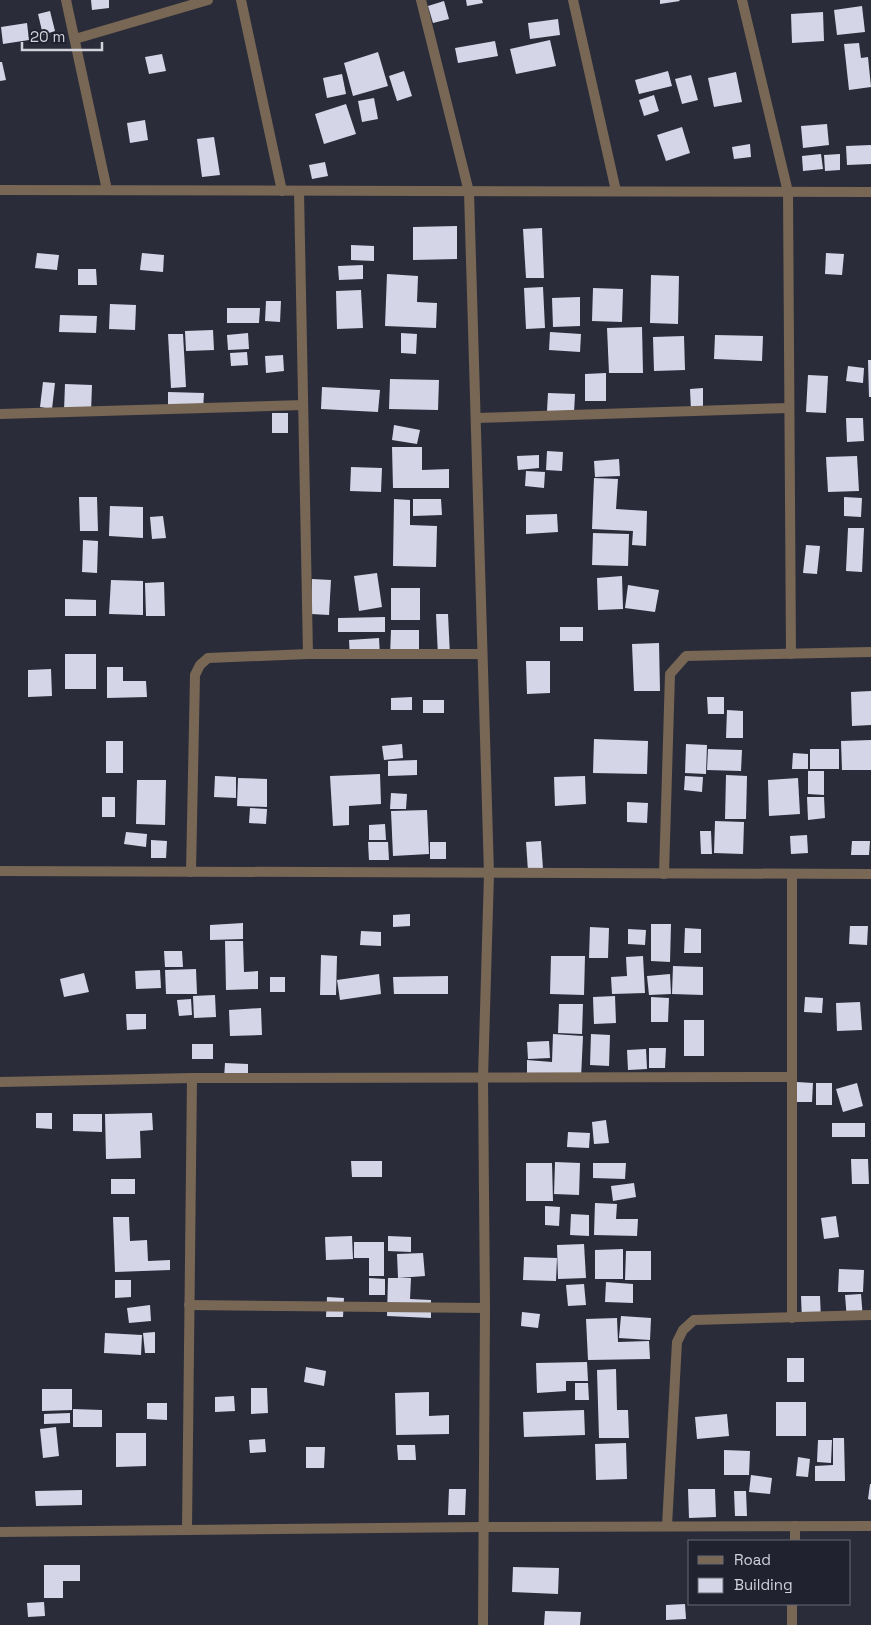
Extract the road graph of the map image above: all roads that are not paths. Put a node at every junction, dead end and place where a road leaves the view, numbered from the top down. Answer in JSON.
{"nodes":[{"id":1,"x":66,"y":0,"type":"edge"},
{"id":2,"x":208,"y":0,"type":"edge"},
{"id":3,"x":241,"y":0,"type":"edge"},
{"id":4,"x":421,"y":0,"type":"edge"},
{"id":5,"x":573,"y":0,"type":"edge"},
{"id":6,"x":742,"y":0,"type":"edge"},
{"id":7,"x":75,"y":39,"type":"junction"},
{"id":8,"x":0,"y":190,"type":"edge"},
{"id":9,"x":108,"y":190,"type":"junction"},
{"id":10,"x":282,"y":191,"type":"junction"},
{"id":11,"x":299,"y":191,"type":"junction"},
{"id":12,"x":616,"y":191,"type":"junction"},
{"id":13,"x":469,"y":192,"type":"junction"},
{"id":14,"x":788,"y":192,"type":"junction"},
{"id":15,"x":871,"y":192,"type":"edge"},
{"id":16,"x":303,"y":405,"type":"junction"},
{"id":17,"x":789,"y":408,"type":"junction"},
{"id":18,"x":0,"y":414,"type":"edge"},
{"id":19,"x":476,"y":418,"type":"junction"},
{"id":20,"x":871,"y":652,"type":"edge"},
{"id":21,"x":308,"y":654,"type":"junction"},
{"id":22,"x":482,"y":654,"type":"junction"},
{"id":23,"x":791,"y":654,"type":"junction"},
{"id":24,"x":0,"y":871,"type":"edge"},
{"id":25,"x":191,"y":872,"type":"junction"},
{"id":26,"x":489,"y":874,"type":"junction"},
{"id":27,"x":664,"y":874,"type":"junction"},
{"id":28,"x":871,"y":874,"type":"edge"},
{"id":29,"x":792,"y":875,"type":"junction"},
{"id":30,"x":792,"y":1077,"type":"junction"},
{"id":31,"x":192,"y":1078,"type":"junction"},
{"id":32,"x":483,"y":1078,"type":"junction"},
{"id":33,"x":0,"y":1082,"type":"edge"},
{"id":34,"x":189,"y":1305,"type":"junction"},
{"id":35,"x":485,"y":1308,"type":"junction"},
{"id":36,"x":871,"y":1314,"type":"edge"},
{"id":37,"x":792,"y":1318,"type":"junction"},
{"id":38,"x":667,"y":1526,"type":"junction"},
{"id":39,"x":795,"y":1526,"type":"junction"},
{"id":40,"x":871,"y":1526,"type":"edge"},
{"id":41,"x":483,"y":1527,"type":"junction"},
{"id":42,"x":187,"y":1530,"type":"junction"},
{"id":43,"x":0,"y":1532,"type":"edge"},
{"id":44,"x":794,"y":1540,"type":"edge"},
{"id":45,"x":792,"y":1605,"type":"edge"},
{"id":46,"x":483,"y":1625,"type":"edge"},
{"id":47,"x":792,"y":1625,"type":"edge"}],
"edges":[{"from":1,"to":7,"type":"street"},
{"from":2,"to":7,"type":"street"},
{"from":3,"to":10,"type":"street"},
{"from":4,"to":13,"type":"street"},
{"from":5,"to":12,"type":"street"},
{"from":6,"to":14,"type":"street"},
{"from":7,"to":9,"type":"street"},
{"from":8,"to":9,"type":"street"},
{"from":9,"to":10,"type":"street"},
{"from":10,"to":11,"type":"street"},
{"from":11,"to":13,"type":"street"},
{"from":11,"to":16,"type":"street"},
{"from":12,"to":13,"type":"street"},
{"from":12,"to":14,"type":"street"},
{"from":13,"to":19,"type":"street"},
{"from":14,"to":15,"type":"street"},
{"from":14,"to":17,"type":"street"},
{"from":16,"to":18,"type":"street"},
{"from":16,"to":21,"type":"street"},
{"from":17,"to":19,"type":"street"},
{"from":17,"to":23,"type":"street"},
{"from":19,"to":22,"type":"street"},
{"from":20,"to":23,"type":"street"},
{"from":21,"to":22,"type":"street"},
{"from":21,"to":25,"type":"street"},
{"from":22,"to":26,"type":"street"},
{"from":23,"to":27,"type":"street"},
{"from":24,"to":25,"type":"street"},
{"from":25,"to":26,"type":"street"},
{"from":26,"to":27,"type":"street"},
{"from":26,"to":32,"type":"street"},
{"from":27,"to":29,"type":"street"},
{"from":28,"to":29,"type":"street"},
{"from":29,"to":30,"type":"street"},
{"from":30,"to":32,"type":"street"},
{"from":30,"to":37,"type":"street"},
{"from":31,"to":32,"type":"street"},
{"from":31,"to":33,"type":"street"},
{"from":31,"to":34,"type":"street"},
{"from":32,"to":35,"type":"street"},
{"from":34,"to":35,"type":"street"},
{"from":34,"to":42,"type":"street"},
{"from":35,"to":41,"type":"street"},
{"from":36,"to":37,"type":"street"},
{"from":37,"to":38,"type":"street"},
{"from":38,"to":39,"type":"street"},
{"from":38,"to":41,"type":"street"},
{"from":39,"to":40,"type":"street"},
{"from":39,"to":44,"type":"street"},
{"from":41,"to":42,"type":"street"},
{"from":41,"to":46,"type":"street"},
{"from":42,"to":43,"type":"street"},
{"from":45,"to":47,"type":"street"}]}
